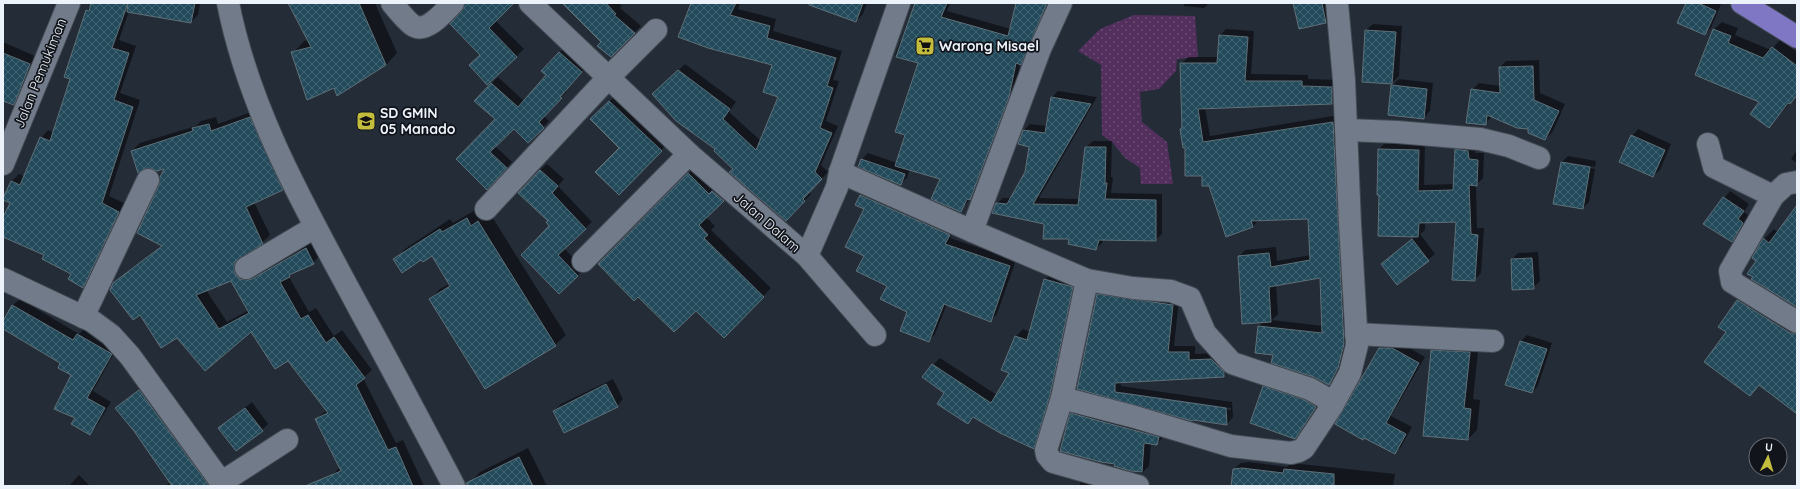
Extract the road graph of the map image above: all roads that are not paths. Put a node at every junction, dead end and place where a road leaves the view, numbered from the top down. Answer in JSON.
{"nodes":[{"id":1,"x":69,"y":3,"type":"edge"},
{"id":2,"x":228,"y":3,"type":"edge"},
{"id":3,"x":392,"y":3,"type":"edge"},
{"id":4,"x":453,"y":3,"type":"edge"},
{"id":5,"x":530,"y":3,"type":"edge"},
{"id":6,"x":899,"y":3,"type":"edge"},
{"id":7,"x":1061,"y":3,"type":"edge"},
{"id":8,"x":1742,"y":3,"type":"edge"},
{"id":9,"x":1340,"y":4,"type":"edge"},
{"id":10,"x":656,"y":30,"type":"dead end"},
{"id":11,"x":1797,"y":37,"type":"edge"},
{"id":12,"x":608,"y":78,"type":"junction"},
{"id":13,"x":1347,"y":130,"type":"junction"},
{"id":14,"x":1708,"y":144,"type":"dead end"},
{"id":15,"x":689,"y":154,"type":"junction"},
{"id":16,"x":1539,"y":158,"type":"dead end"},
{"id":17,"x":3,"y":164,"type":"edge"},
{"id":18,"x":840,"y":172,"type":"junction"},
{"id":19,"x":148,"y":180,"type":"dead end"},
{"id":20,"x":1797,"y":182,"type":"edge"},
{"id":21,"x":1773,"y":196,"type":"junction"},
{"id":22,"x":486,"y":209,"type":"dead end"},
{"id":23,"x":315,"y":227,"type":"junction"},
{"id":24,"x":972,"y":231,"type":"junction"},
{"id":25,"x":807,"y":256,"type":"junction"},
{"id":26,"x":583,"y":261,"type":"dead end"},
{"id":27,"x":246,"y":268,"type":"dead end"},
{"id":28,"x":3,"y":280,"type":"edge"},
{"id":29,"x":1087,"y":280,"type":"junction"},
{"id":30,"x":84,"y":317,"type":"junction"},
{"id":31,"x":1797,"y":322,"type":"edge"},
{"id":32,"x":1356,"y":334,"type":"junction"},
{"id":33,"x":875,"y":335,"type":"dead end"},
{"id":34,"x":1493,"y":341,"type":"dead end"},
{"id":35,"x":1062,"y":398,"type":"junction"},
{"id":36,"x":1332,"y":406,"type":"junction"},
{"id":37,"x":287,"y":440,"type":"dead end"},
{"id":38,"x":223,"y":484,"type":"edge"},
{"id":39,"x":454,"y":486,"type":"edge"},
{"id":40,"x":1138,"y":486,"type":"edge"}],
"edges":[{"from":1,"to":17,"type":"street","name":"Jalan Pemukiman"},
{"from":2,"to":23,"type":"street"},
{"from":3,"to":4,"type":"street"},
{"from":5,"to":12,"type":"street","name":"Jalan Dalam"},
{"from":6,"to":18,"type":"street","name":"Jalan Dalam"},
{"from":7,"to":24,"type":"street"},
{"from":8,"to":11,"type":"main road"},
{"from":9,"to":13,"type":"street"},
{"from":10,"to":12,"type":"street"},
{"from":12,"to":15,"type":"street","name":"Jalan Dalam"},
{"from":12,"to":22,"type":"street"},
{"from":13,"to":16,"type":"street"},
{"from":13,"to":32,"type":"street"},
{"from":14,"to":21,"type":"street"},
{"from":15,"to":25,"type":"street","name":"Jalan Dalam"},
{"from":15,"to":26,"type":"street"},
{"from":18,"to":24,"type":"street"},
{"from":18,"to":25,"type":"street","name":"Jalan Dalam"},
{"from":19,"to":30,"type":"street"},
{"from":20,"to":21,"type":"street"},
{"from":21,"to":31,"type":"street"},
{"from":23,"to":27,"type":"street"},
{"from":23,"to":39,"type":"street"},
{"from":24,"to":29,"type":"street"},
{"from":25,"to":33,"type":"street"},
{"from":28,"to":30,"type":"street"},
{"from":29,"to":35,"type":"street"},
{"from":29,"to":36,"type":"street"},
{"from":30,"to":38,"type":"street"},
{"from":32,"to":34,"type":"street"},
{"from":32,"to":36,"type":"street"},
{"from":35,"to":36,"type":"street"},
{"from":35,"to":40,"type":"street"},
{"from":37,"to":38,"type":"street"}]}
